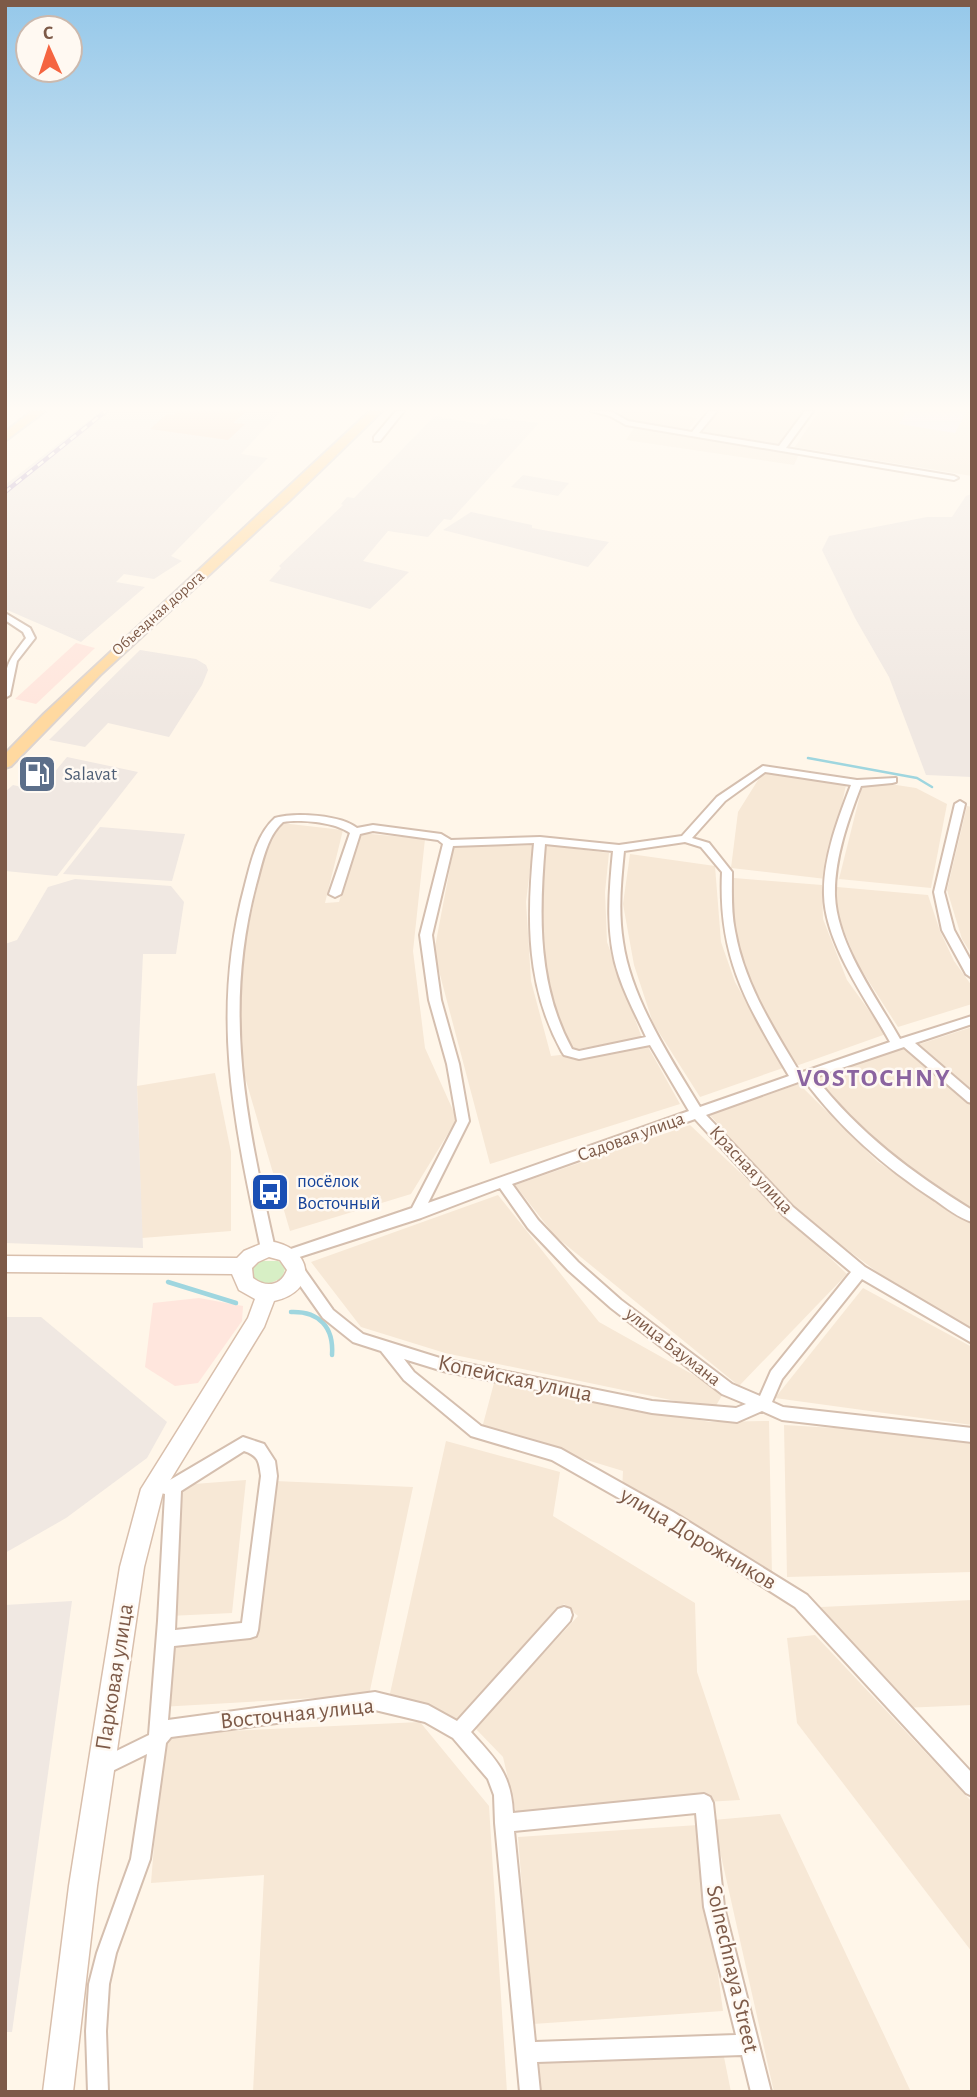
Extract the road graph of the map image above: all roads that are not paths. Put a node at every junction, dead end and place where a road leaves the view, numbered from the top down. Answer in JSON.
{"nodes":[{"id":1,"x":275,"y":509,"type":"edge"},
{"id":2,"x":5,"y":616,"type":"edge"},
{"id":3,"x":5,"y":695,"type":"edge"},
{"id":4,"x":5,"y":762,"type":"edge"},
{"id":5,"x":892,"y":780,"type":"dead end"},
{"id":6,"x":857,"y":783,"type":"junction"},
{"id":7,"x":960,"y":804,"type":"dead end"},
{"id":8,"x":355,"y":832,"type":"junction"},
{"id":9,"x":685,"y":839,"type":"junction"},
{"id":10,"x":540,"y":840,"type":"junction"},
{"id":11,"x":447,"y":843,"type":"junction"},
{"id":12,"x":619,"y":848,"type":"junction"},
{"id":13,"x":334,"y":894,"type":"dead end"},
{"id":14,"x":972,"y":974,"type":"edge"},
{"id":15,"x":972,"y":1020,"type":"edge"},
{"id":16,"x":653,"y":1040,"type":"junction"},
{"id":17,"x":901,"y":1043,"type":"junction"},
{"id":18,"x":802,"y":1077,"type":"junction"},
{"id":19,"x":972,"y":1099,"type":"edge"},
{"id":20,"x":697,"y":1113,"type":"junction"},
{"id":21,"x":504,"y":1184,"type":"junction"},
{"id":22,"x":416,"y":1214,"type":"junction"},
{"id":23,"x":972,"y":1217,"type":"edge"},
{"id":24,"x":268,"y":1249,"type":"junction"},
{"id":25,"x":293,"y":1262,"type":"junction"},
{"id":26,"x":5,"y":1264,"type":"edge"},
{"id":27,"x":242,"y":1266,"type":"junction"},
{"id":28,"x":860,"y":1271,"type":"junction"},
{"id":29,"x":267,"y":1293,"type":"junction"},
{"id":30,"x":972,"y":1337,"type":"edge"},
{"id":31,"x":386,"y":1347,"type":"junction"},
{"id":32,"x":764,"y":1404,"type":"junction"},
{"id":33,"x":972,"y":1435,"type":"edge"},
{"id":34,"x":564,"y":1615,"type":"dead end"},
{"id":35,"x":167,"y":1639,"type":"junction"},
{"id":36,"x":459,"y":1732,"type":"junction"},
{"id":37,"x":157,"y":1740,"type":"junction"},
{"id":38,"x":100,"y":1768,"type":"junction"},
{"id":39,"x":972,"y":1787,"type":"edge"},
{"id":40,"x":503,"y":1823,"type":"junction"},
{"id":41,"x":97,"y":2019,"type":"junction"},
{"id":42,"x":65,"y":2029,"type":"junction"},
{"id":43,"x":749,"y":2045,"type":"junction"},
{"id":44,"x":527,"y":2052,"type":"junction"},
{"id":45,"x":58,"y":2092,"type":"edge"},
{"id":46,"x":98,"y":2092,"type":"edge"},
{"id":47,"x":530,"y":2092,"type":"edge"},
{"id":48,"x":761,"y":2092,"type":"edge"}],
"edges":[{"from":1,"to":4,"type":"main road","name":"Объездная дорога"},
{"from":2,"to":3,"type":"street"},
{"from":5,"to":6,"type":"street"},
{"from":6,"to":9,"type":"street"},
{"from":6,"to":17,"type":"street"},
{"from":7,"to":14,"type":"street"},
{"from":8,"to":11,"type":"street"},
{"from":8,"to":13,"type":"street"},
{"from":8,"to":24,"type":"street"},
{"from":9,"to":12,"type":"street"},
{"from":9,"to":18,"type":"street"},
{"from":10,"to":11,"type":"street"},
{"from":10,"to":12,"type":"street"},
{"from":10,"to":16,"type":"street"},
{"from":11,"to":22,"type":"street"},
{"from":12,"to":16,"type":"street","name":"Красная улица"},
{"from":15,"to":17,"type":"street","name":"Садовая улица"},
{"from":16,"to":20,"type":"street","name":"Красная улица"},
{"from":17,"to":18,"type":"street","name":"Садовая улица"},
{"from":17,"to":19,"type":"street"},
{"from":18,"to":20,"type":"street","name":"Садовая улица"},
{"from":18,"to":23,"type":"street"},
{"from":20,"to":21,"type":"street","name":"Садовая улица"},
{"from":20,"to":28,"type":"street","name":"Красная улица"},
{"from":21,"to":22,"type":"street","name":"Садовая улица"},
{"from":21,"to":32,"type":"street","name":"улица Баумана"},
{"from":22,"to":25,"type":"street","name":"Садовая улица"},
{"from":24,"to":25,"type":"street"},
{"from":24,"to":27,"type":"street"},
{"from":25,"to":29,"type":"street"},
{"from":25,"to":31,"type":"street","name":"Копейская улица"},
{"from":26,"to":27,"type":"street"},
{"from":27,"to":29,"type":"street"},
{"from":28,"to":30,"type":"street","name":"Красная улица"},
{"from":28,"to":32,"type":"street"},
{"from":29,"to":38,"type":"street","name":"Парковая улица"},
{"from":31,"to":32,"type":"street","name":"Копейская улица"},
{"from":31,"to":39,"type":"street","name":"улица Дорожников"},
{"from":32,"to":33,"type":"street","name":"улица Баумана"},
{"from":34,"to":36,"type":"street"},
{"from":35,"to":35,"type":"street"},
{"from":35,"to":37,"type":"street"},
{"from":36,"to":37,"type":"street","name":"Восточная улица"},
{"from":36,"to":40,"type":"street","name":"Восточная улица"},
{"from":37,"to":38,"type":"street","name":"Восточная улица"},
{"from":37,"to":41,"type":"street"},
{"from":38,"to":42,"type":"street","name":"Парковая улица"},
{"from":40,"to":43,"type":"street","name":"Solnechnaya Street"},
{"from":40,"to":44,"type":"street","name":"Восточная улица"},
{"from":41,"to":42,"type":"street"},
{"from":41,"to":46,"type":"street"},
{"from":42,"to":45,"type":"street","name":"Парковая улица"},
{"from":43,"to":44,"type":"street"},
{"from":43,"to":48,"type":"street","name":"Solnechnaya Street"},
{"from":44,"to":47,"type":"street","name":"Восточная улица"}]}
